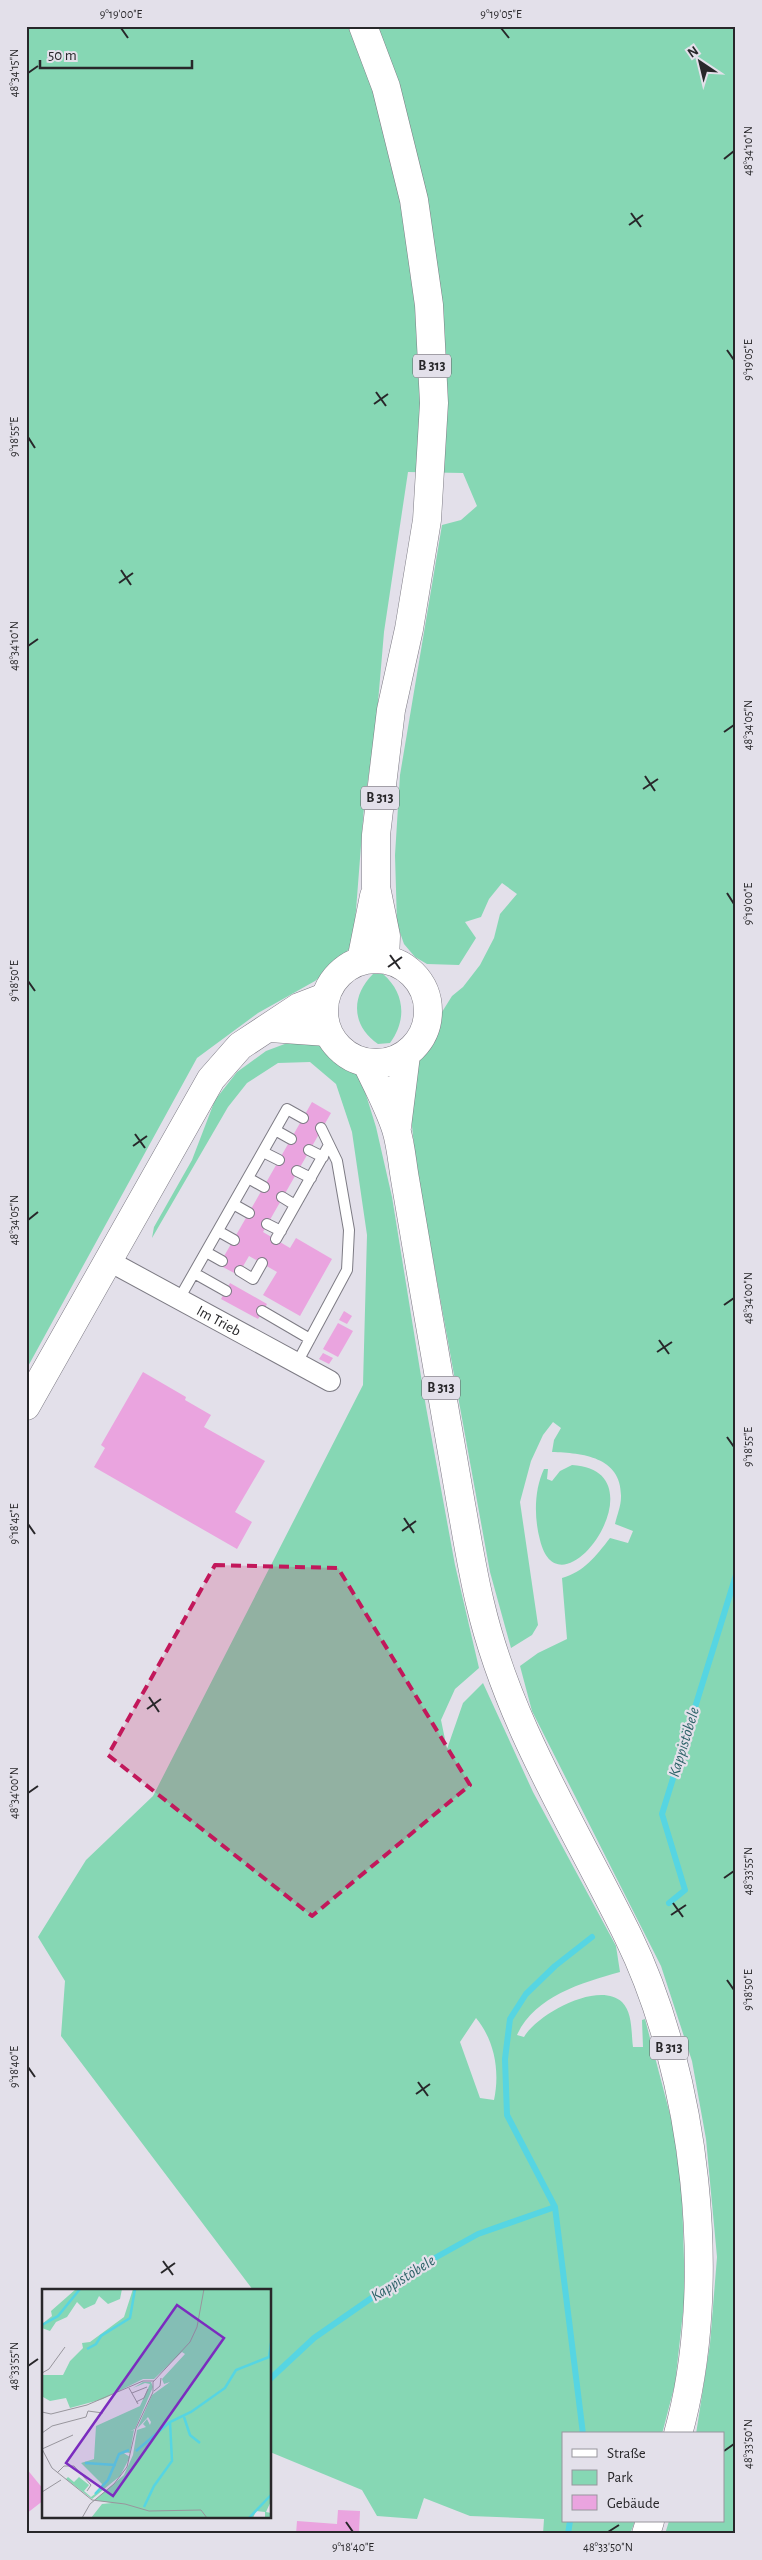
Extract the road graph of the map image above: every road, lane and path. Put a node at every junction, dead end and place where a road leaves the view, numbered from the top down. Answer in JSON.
{"nodes":[{"id":1,"x":363,"y":26,"type":"edge"},
{"id":2,"x":373,"y":960,"type":"junction"},
{"id":3,"x":325,"y":996,"type":"junction"},
{"id":4,"x":270,"y":1028,"type":"junction"},
{"id":5,"x":327,"y":1032,"type":"junction"},
{"id":6,"x":406,"y":1055,"type":"junction"},
{"id":7,"x":367,"y":1064,"type":"junction"},
{"id":8,"x":303,"y":1118,"type":"dead end"},
{"id":9,"x":321,"y":1128,"type":"dead end"},
{"id":10,"x":275,"y":1130,"type":"junction"},
{"id":11,"x":396,"y":1130,"type":"junction"},
{"id":12,"x":291,"y":1139,"type":"dead end"},
{"id":13,"x":330,"y":1145,"type":"junction"},
{"id":14,"x":309,"y":1150,"type":"dead end"},
{"id":15,"x":263,"y":1152,"type":"junction"},
{"id":16,"x":323,"y":1157,"type":"junction"},
{"id":17,"x":279,"y":1160,"type":"dead end"},
{"id":18,"x":297,"y":1171,"type":"dead end"},
{"id":19,"x":248,"y":1178,"type":"junction"},
{"id":20,"x":311,"y":1178,"type":"junction"},
{"id":21,"x":264,"y":1187,"type":"dead end"},
{"id":22,"x":282,"y":1197,"type":"dead end"},
{"id":23,"x":233,"y":1204,"type":"junction"},
{"id":24,"x":296,"y":1205,"type":"junction"},
{"id":25,"x":249,"y":1213,"type":"dead end"},
{"id":26,"x":267,"y":1224,"type":"dead end"},
{"id":27,"x":218,"y":1231,"type":"junction"},
{"id":28,"x":234,"y":1240,"type":"dead end"},
{"id":29,"x":206,"y":1252,"type":"junction"},
{"id":30,"x":109,"y":1261,"type":"junction"},
{"id":31,"x":222,"y":1261,"type":"dead end"},
{"id":32,"x":262,"y":1263,"type":"dead end"},
{"id":33,"x":240,"y":1271,"type":"dead end"},
{"id":34,"x":194,"y":1273,"type":"junction"},
{"id":35,"x":226,"y":1291,"type":"dead end"},
{"id":36,"x":179,"y":1299,"type":"junction"},
{"id":37,"x":262,"y":1311,"type":"dead end"},
{"id":38,"x":310,"y":1339,"type":"junction"},
{"id":39,"x":297,"y":1363,"type":"junction"},
{"id":40,"x":330,"y":1381,"type":"dead end"},
{"id":41,"x":26,"y":1406,"type":"edge"},
{"id":42,"x":678,"y":2432,"type":"edge"},
{"id":43,"x":650,"y":2522,"type":"edge"},
{"id":44,"x":646,"y":2534,"type":"edge"}],
"edges":[{"from":1,"to":2,"type":"main road","number":"B 313"},
{"from":2,"to":3,"type":"main road"},
{"from":2,"to":6,"type":"main road"},
{"from":3,"to":4,"type":"main road"},
{"from":3,"to":5,"type":"main road"},
{"from":4,"to":5,"type":"main road"},
{"from":4,"to":30,"type":"main road"},
{"from":5,"to":7,"type":"main road"},
{"from":6,"to":7,"type":"main road"},
{"from":6,"to":11,"type":"main road","number":"B 313"},
{"from":7,"to":11,"type":"main road","number":"B 313"},
{"from":8,"to":10,"type":"lane"},
{"from":9,"to":13,"type":"lane"},
{"from":10,"to":12,"type":"lane"},
{"from":10,"to":15,"type":"lane"},
{"from":11,"to":42,"type":"main road","number":"B 313"},
{"from":13,"to":16,"type":"lane"},
{"from":13,"to":38,"type":"lane"},
{"from":14,"to":16,"type":"lane"},
{"from":15,"to":17,"type":"lane"},
{"from":15,"to":19,"type":"lane"},
{"from":16,"to":20,"type":"lane"},
{"from":18,"to":20,"type":"lane"},
{"from":19,"to":21,"type":"lane"},
{"from":19,"to":23,"type":"lane"},
{"from":20,"to":24,"type":"lane"},
{"from":22,"to":24,"type":"lane"},
{"from":23,"to":25,"type":"lane"},
{"from":23,"to":27,"type":"lane"},
{"from":24,"to":26,"type":"lane"},
{"from":27,"to":28,"type":"lane"},
{"from":27,"to":29,"type":"lane"},
{"from":29,"to":31,"type":"lane"},
{"from":29,"to":34,"type":"lane"},
{"from":30,"to":36,"type":"street","name":"Im Trieb"},
{"from":30,"to":41,"type":"main road"},
{"from":32,"to":33,"type":"lane"},
{"from":34,"to":35,"type":"lane"},
{"from":34,"to":36,"type":"lane"},
{"from":36,"to":39,"type":"street","name":"Im Trieb"},
{"from":37,"to":38,"type":"lane"},
{"from":38,"to":39,"type":"lane"},
{"from":39,"to":40,"type":"street","name":"Im Trieb"},
{"from":43,"to":44,"type":"main road"}]}
